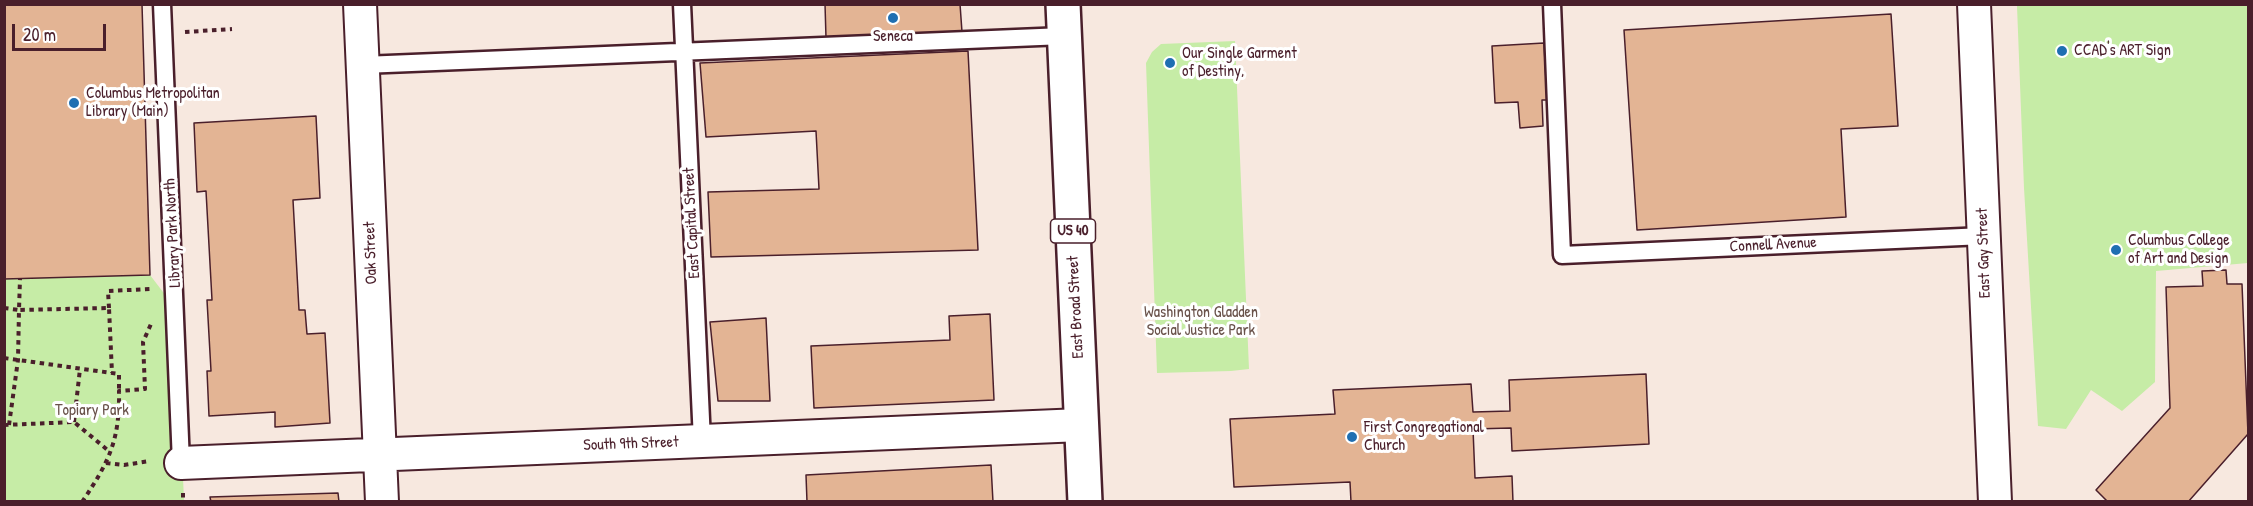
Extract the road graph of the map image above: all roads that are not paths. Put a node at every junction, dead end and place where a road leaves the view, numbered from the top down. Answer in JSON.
{"nodes":[{"id":1,"x":162,"y":4,"type":"edge"},
{"id":2,"x":360,"y":4,"type":"edge"},
{"id":3,"x":682,"y":4,"type":"edge"},
{"id":4,"x":1552,"y":4,"type":"edge"},
{"id":5,"x":1974,"y":4,"type":"edge"},
{"id":6,"x":1064,"y":20,"type":"edge"},
{"id":7,"x":684,"y":52,"type":"junction"},
{"id":8,"x":363,"y":65,"type":"junction"},
{"id":9,"x":1984,"y":236,"type":"junction"},
{"id":10,"x":1081,"y":425,"type":"junction"},
{"id":11,"x":702,"y":441,"type":"junction"},
{"id":12,"x":380,"y":454,"type":"junction"},
{"id":13,"x":170,"y":461,"type":"joint"},
{"id":14,"x":382,"y":501,"type":"edge"},
{"id":15,"x":1085,"y":501,"type":"edge"},
{"id":16,"x":1995,"y":501,"type":"edge"}],
"edges":[{"from":1,"to":13,"type":"lane","name":"Library Park North"},
{"from":2,"to":8,"type":"street","name":"Oak Street"},
{"from":3,"to":7,"type":"lane","name":"East Capital Street"},
{"from":4,"to":9,"type":"lane","name":"Connell Avenue"},
{"from":5,"to":9,"type":"street","name":"East Gay Street"},
{"from":6,"to":7,"type":"lane"},
{"from":6,"to":10,"type":"main road","name":"East Broad Street","number":"US 40"},
{"from":7,"to":8,"type":"lane"},
{"from":7,"to":11,"type":"lane","name":"East Capital Street"},
{"from":8,"to":12,"type":"street","name":"Oak Street"},
{"from":9,"to":16,"type":"street","name":"East Gay Street"},
{"from":10,"to":11,"type":"street","name":"South 9th Street"},
{"from":10,"to":15,"type":"main road","name":"East Broad Street","number":"US 40"},
{"from":11,"to":12,"type":"street","name":"South 9th Street"},
{"from":12,"to":13,"type":"street","name":"South 9th Street"},
{"from":12,"to":14,"type":"street","name":"Oak Street"}]}
